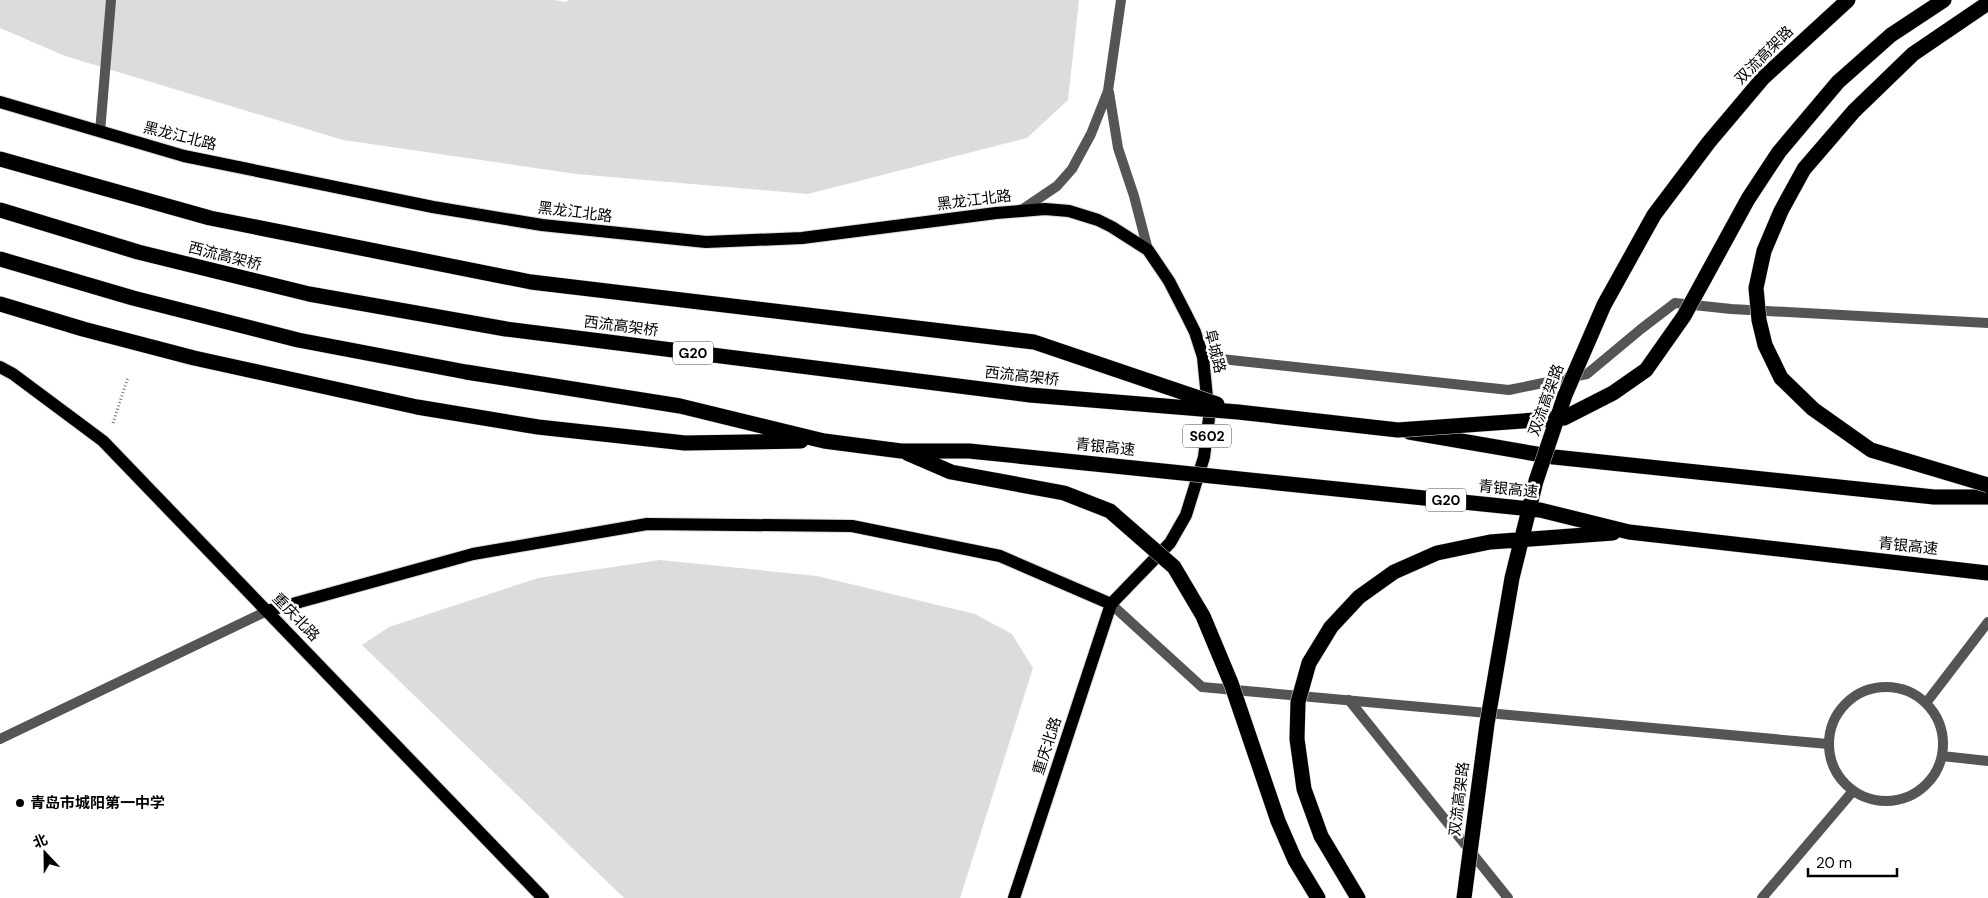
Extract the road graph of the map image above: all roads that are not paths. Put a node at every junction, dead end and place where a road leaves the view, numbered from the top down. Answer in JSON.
{"nodes":[{"id":1,"x":111,"y":0,"type":"edge"},
{"id":2,"x":1121,"y":0,"type":"edge"},
{"id":3,"x":1848,"y":0,"type":"edge"},
{"id":4,"x":1944,"y":0,"type":"edge"},
{"id":5,"x":1988,"y":3,"type":"edge"},
{"id":6,"x":1108,"y":91,"type":"junction"},
{"id":7,"x":0,"y":102,"type":"edge"},
{"id":8,"x":100,"y":132,"type":"junction"},
{"id":9,"x":0,"y":159,"type":"edge"},
{"id":10,"x":0,"y":210,"type":"edge"},
{"id":11,"x":1020,"y":211,"type":"junction"},
{"id":12,"x":1148,"y":250,"type":"junction"},
{"id":13,"x":0,"y":258,"type":"edge"},
{"id":14,"x":0,"y":304,"type":"edge"},
{"id":15,"x":1988,"y":323,"type":"edge"},
{"id":16,"x":1203,"y":357,"type":"junction"},
{"id":17,"x":0,"y":366,"type":"edge"},
{"id":18,"x":1238,"y":412,"type":"junction"},
{"id":19,"x":1398,"y":430,"type":"junction"},
{"id":20,"x":824,"y":440,"type":"junction"},
{"id":21,"x":901,"y":451,"type":"junction"},
{"id":22,"x":1988,"y":485,"type":"edge"},
{"id":23,"x":1988,"y":497,"type":"edge"},
{"id":24,"x":1629,"y":532,"type":"junction"},
{"id":25,"x":1988,"y":573,"type":"edge"},
{"id":26,"x":1111,"y":604,"type":"junction"},
{"id":27,"x":268,"y":611,"type":"junction"},
{"id":28,"x":1988,"y":622,"type":"edge"},
{"id":29,"x":1349,"y":700,"type":"junction"},
{"id":30,"x":1926,"y":703,"type":"junction"},
{"id":31,"x":0,"y":739,"type":"edge"},
{"id":32,"x":1828,"y":744,"type":"junction"},
{"id":33,"x":1942,"y":756,"type":"junction"},
{"id":34,"x":1988,"y":761,"type":"edge"},
{"id":35,"x":1853,"y":791,"type":"junction"},
{"id":36,"x":543,"y":898,"type":"edge"},
{"id":37,"x":1014,"y":898,"type":"edge"},
{"id":38,"x":1318,"y":898,"type":"edge"},
{"id":39,"x":1358,"y":898,"type":"edge"},
{"id":40,"x":1464,"y":898,"type":"edge"},
{"id":41,"x":1508,"y":898,"type":"edge"},
{"id":42,"x":1762,"y":898,"type":"edge"}],
"edges":[{"from":1,"to":8,"type":"street"},
{"from":2,"to":6,"type":"street","name":"阜城路"},
{"from":3,"to":40,"type":"highway","name":"双流高架路","bridge":true},
{"from":4,"to":19,"type":"highway","bridge":true},
{"from":5,"to":22,"type":"highway","bridge":true},
{"from":6,"to":11,"type":"street","name":"阜城路"},
{"from":6,"to":12,"type":"street","name":"阜城路"},
{"from":7,"to":8,"type":"main road","name":"黑龙江北路"},
{"from":8,"to":11,"type":"main road","name":"黑龙江北路"},
{"from":9,"to":18,"type":"highway","bridge":true},
{"from":10,"to":18,"type":"highway","name":"西流高架桥","number":"G20","bridge":true},
{"from":11,"to":12,"type":"main road","name":"黑龙江北路"},
{"from":12,"to":16,"type":"main road","name":"阜城路","number":"S602"},
{"from":13,"to":20,"type":"highway","number":"G20","bridge":true},
{"from":14,"to":20,"type":"highway","bridge":true},
{"from":15,"to":16,"type":"street"},
{"from":16,"to":26,"type":"main road","name":"阜城路","number":"S602"},
{"from":17,"to":27,"type":"main road","name":"重庆北路"},
{"from":18,"to":19,"type":"highway","name":"西流高架桥","number":"G20","bridge":true},
{"from":19,"to":23,"type":"highway","number":"G20","bridge":true},
{"from":20,"to":21,"type":"highway","number":"G20","bridge":true},
{"from":21,"to":24,"type":"highway","name":"青银高速","number":"G20","bridge":true},
{"from":21,"to":38,"type":"highway","bridge":true},
{"from":24,"to":25,"type":"highway","name":"青银高速","number":"G20","bridge":true},
{"from":24,"to":39,"type":"highway","bridge":true},
{"from":26,"to":27,"type":"main road"},
{"from":26,"to":29,"type":"street"},
{"from":26,"to":37,"type":"main road","name":"重庆北路"},
{"from":27,"to":31,"type":"street"},
{"from":27,"to":36,"type":"main road","name":"重庆北路"},
{"from":28,"to":30,"type":"street"},
{"from":29,"to":32,"type":"street"},
{"from":29,"to":41,"type":"street"},
{"from":30,"to":32,"type":"street"},
{"from":30,"to":33,"type":"street"},
{"from":32,"to":35,"type":"street"},
{"from":33,"to":34,"type":"street"},
{"from":33,"to":35,"type":"street"},
{"from":35,"to":42,"type":"street"}]}
